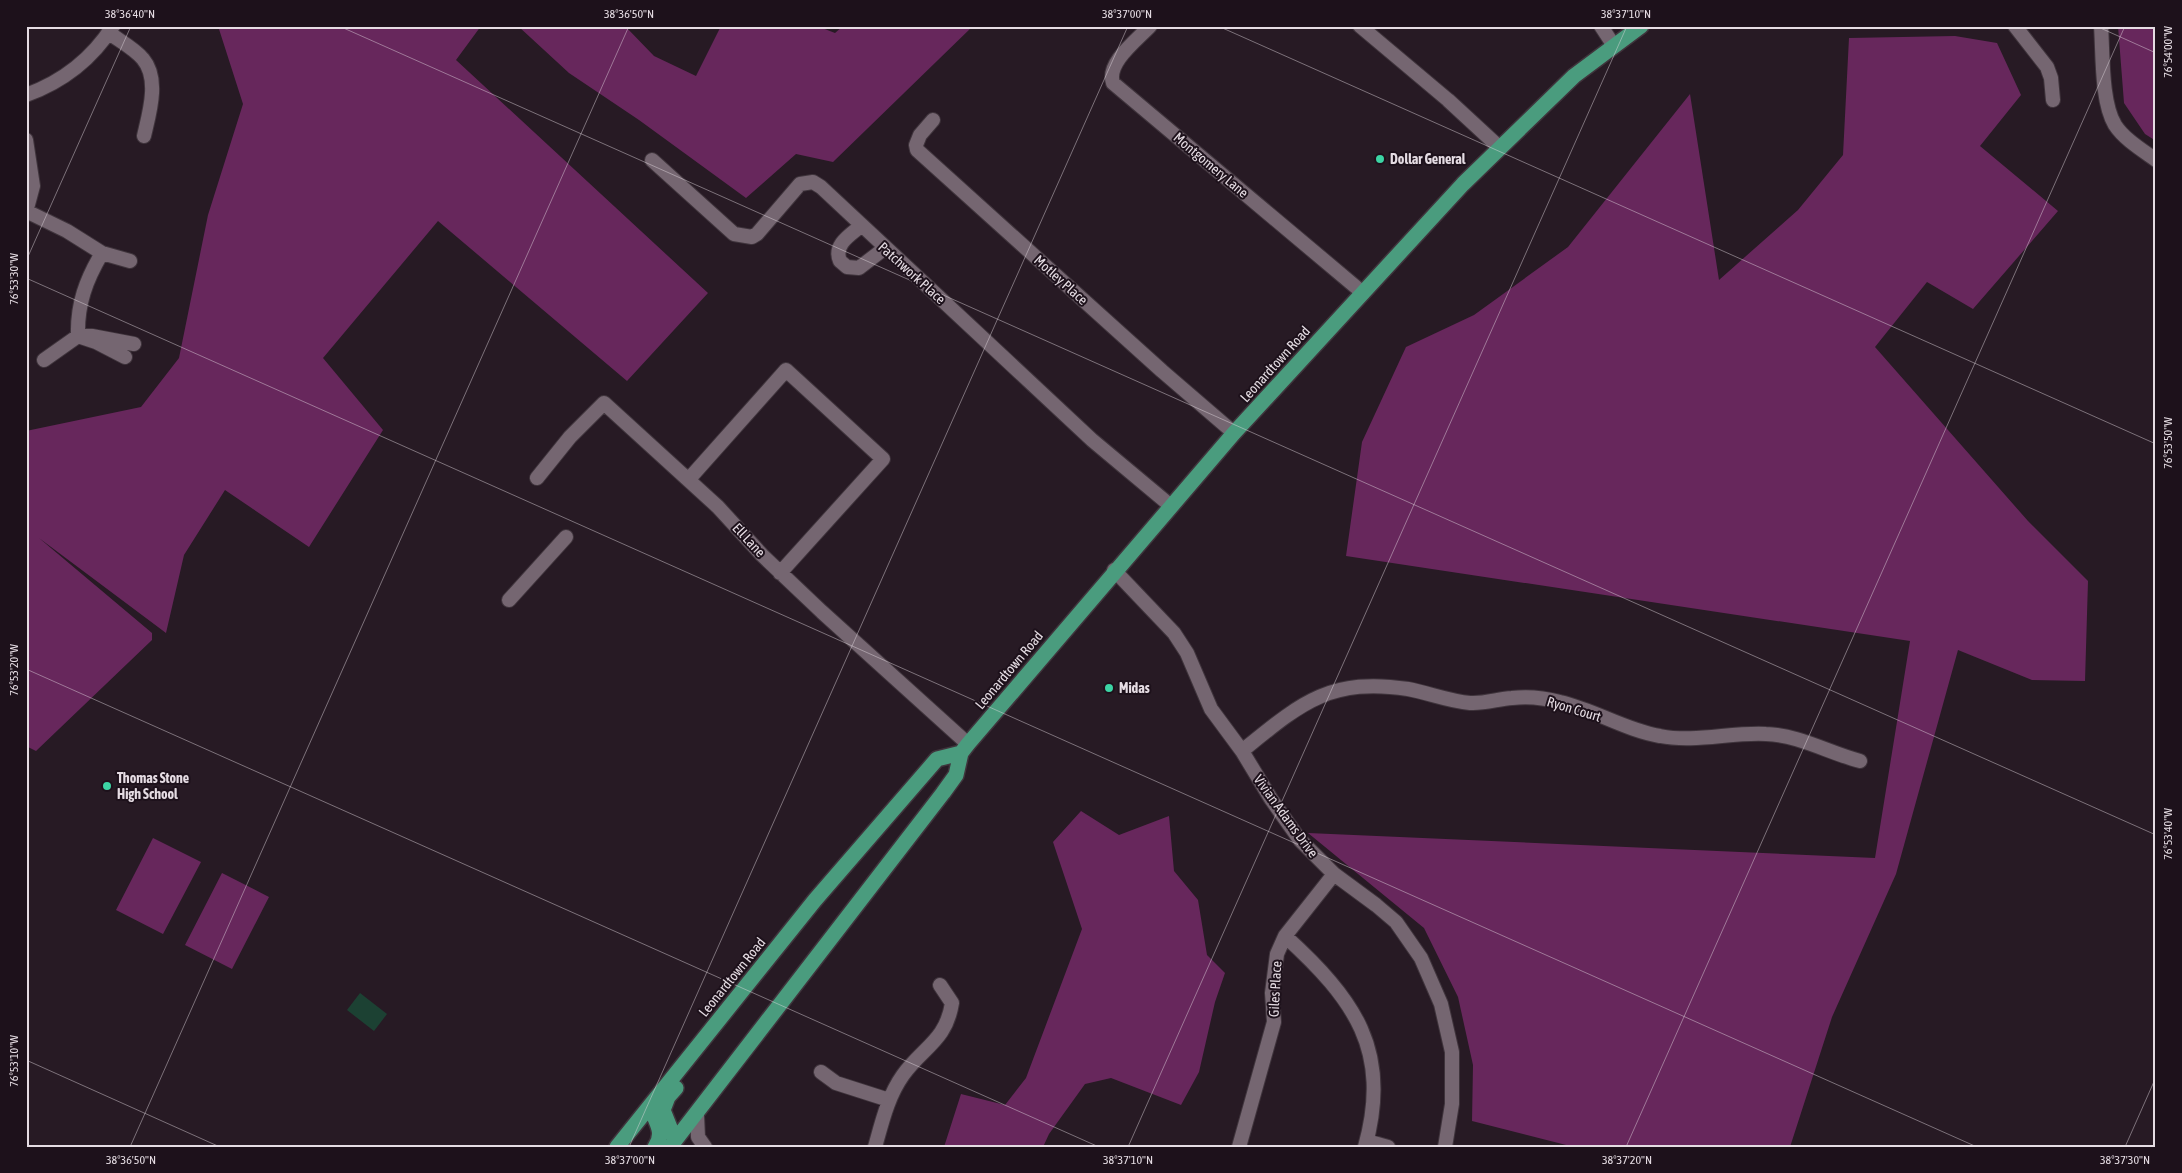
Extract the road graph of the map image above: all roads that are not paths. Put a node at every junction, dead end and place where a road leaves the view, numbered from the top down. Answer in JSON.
{"nodes":[{"id":1,"x":1150,"y":26,"type":"edge"},
{"id":2,"x":1360,"y":26,"type":"edge"},
{"id":3,"x":1601,"y":26,"type":"edge"},
{"id":4,"x":1641,"y":26,"type":"edge"},
{"id":5,"x":2015,"y":26,"type":"edge"},
{"id":6,"x":2100,"y":26,"type":"edge"},
{"id":7,"x":111,"y":30,"type":"edge"},
{"id":8,"x":1614,"y":46,"type":"junction"},
{"id":9,"x":26,"y":95,"type":"edge"},
{"id":10,"x":2053,"y":100,"type":"dead end"},
{"id":11,"x":933,"y":120,"type":"dead end"},
{"id":12,"x":144,"y":136,"type":"dead end"},
{"id":13,"x":26,"y":140,"type":"edge"},
{"id":14,"x":1500,"y":148,"type":"junction"},
{"id":15,"x":652,"y":160,"type":"dead end"},
{"id":16,"x":2156,"y":160,"type":"edge"},
{"id":17,"x":26,"y":211,"type":"edge"},
{"id":18,"x":861,"y":226,"type":"junction"},
{"id":19,"x":885,"y":248,"type":"junction"},
{"id":20,"x":102,"y":253,"type":"junction"},
{"id":21,"x":130,"y":261,"type":"dead end"},
{"id":22,"x":1363,"y":293,"type":"junction"},
{"id":23,"x":78,"y":336,"type":"junction"},
{"id":24,"x":134,"y":344,"type":"dead end"},
{"id":25,"x":125,"y":357,"type":"dead end"},
{"id":26,"x":44,"y":360,"type":"dead end"},
{"id":27,"x":1234,"y":433,"type":"junction"},
{"id":28,"x":537,"y":478,"type":"dead end"},
{"id":29,"x":689,"y":479,"type":"junction"},
{"id":30,"x":1170,"y":506,"type":"junction"},
{"id":31,"x":566,"y":537,"type":"dead end"},
{"id":32,"x":1114,"y":570,"type":"junction"},
{"id":33,"x":780,"y":573,"type":"junction"},
{"id":34,"x":509,"y":600,"type":"dead end"},
{"id":35,"x":964,"y":748,"type":"junction"},
{"id":36,"x":1242,"y":751,"type":"junction"},
{"id":37,"x":1860,"y":761,"type":"dead end"},
{"id":38,"x":1334,"y":874,"type":"junction"},
{"id":39,"x":1285,"y":936,"type":"junction"},
{"id":40,"x":940,"y":985,"type":"dead end"},
{"id":41,"x":702,"y":1041,"type":"junction"},
{"id":42,"x":821,"y":1072,"type":"dead end"},
{"id":43,"x":889,"y":1100,"type":"junction"},
{"id":44,"x":650,"y":1107,"type":"junction"},
{"id":45,"x":696,"y":1115,"type":"junction"},
{"id":46,"x":1366,"y":1144,"type":"edge"},
{"id":47,"x":675,"y":1145,"type":"edge"},
{"id":48,"x":617,"y":1147,"type":"edge"},
{"id":49,"x":655,"y":1147,"type":"edge"},
{"id":50,"x":705,"y":1147,"type":"edge"},
{"id":51,"x":875,"y":1147,"type":"edge"},
{"id":52,"x":1239,"y":1147,"type":"edge"},
{"id":53,"x":1388,"y":1147,"type":"edge"},
{"id":54,"x":1445,"y":1147,"type":"edge"}],
"edges":[{"from":1,"to":22,"type":"street","name":"Montgomery Lane"},
{"from":2,"to":14,"type":"street"},
{"from":3,"to":8,"type":"street"},
{"from":4,"to":8,"type":"highway","name":"Leonardtown Road"},
{"from":5,"to":10,"type":"street"},
{"from":6,"to":16,"type":"street"},
{"from":7,"to":9,"type":"street"},
{"from":7,"to":12,"type":"street"},
{"from":8,"to":14,"type":"highway","name":"Leonardtown Road"},
{"from":11,"to":27,"type":"street","name":"Motley Place"},
{"from":13,"to":17,"type":"street"},
{"from":14,"to":22,"type":"highway","name":"Leonardtown Road"},
{"from":15,"to":18,"type":"street","name":"Patchwork Place"},
{"from":17,"to":20,"type":"street"},
{"from":18,"to":19,"type":"street","name":"Patchwork Place"},
{"from":18,"to":19,"type":"street"},
{"from":19,"to":30,"type":"street","name":"Patchwork Place"},
{"from":20,"to":21,"type":"street"},
{"from":20,"to":23,"type":"street"},
{"from":22,"to":27,"type":"highway","name":"Leonardtown Road"},
{"from":23,"to":24,"type":"street"},
{"from":23,"to":25,"type":"street"},
{"from":23,"to":26,"type":"street"},
{"from":27,"to":30,"type":"highway","name":"Leonardtown Road"},
{"from":28,"to":29,"type":"street","name":"Ell Lane"},
{"from":29,"to":33,"type":"street","name":"Ell Lane"},
{"from":29,"to":33,"type":"street"},
{"from":30,"to":32,"type":"highway","name":"Leonardtown Road"},
{"from":31,"to":34,"type":"street"},
{"from":32,"to":35,"type":"highway","name":"Leonardtown Road"},
{"from":32,"to":36,"type":"street","name":"Vivian Adams Drive"},
{"from":33,"to":35,"type":"street","name":"Ell Lane"},
{"from":35,"to":41,"type":"highway","name":"Leonardtown Road"},
{"from":35,"to":45,"type":"highway","name":"Leonardtown Road"},
{"from":36,"to":37,"type":"street","name":"Ryon Court"},
{"from":36,"to":38,"type":"street","name":"Vivian Adams Drive"},
{"from":38,"to":39,"type":"street","name":"Giles Place"},
{"from":38,"to":54,"type":"street","name":"Vivian Adams Drive"},
{"from":39,"to":46,"type":"street"},
{"from":39,"to":52,"type":"street","name":"Giles Place"},
{"from":40,"to":43,"type":"street"},
{"from":41,"to":44,"type":"highway","name":"Leonardtown Road"},
{"from":41,"to":47,"type":"highway"},
{"from":42,"to":43,"type":"street"},
{"from":43,"to":51,"type":"street"},
{"from":44,"to":48,"type":"highway","name":"Leonardtown Road"},
{"from":44,"to":49,"type":"highway"},
{"from":45,"to":47,"type":"highway","name":"Leonardtown Road"},
{"from":45,"to":50,"type":"street"},
{"from":46,"to":53,"type":"street"}]}
